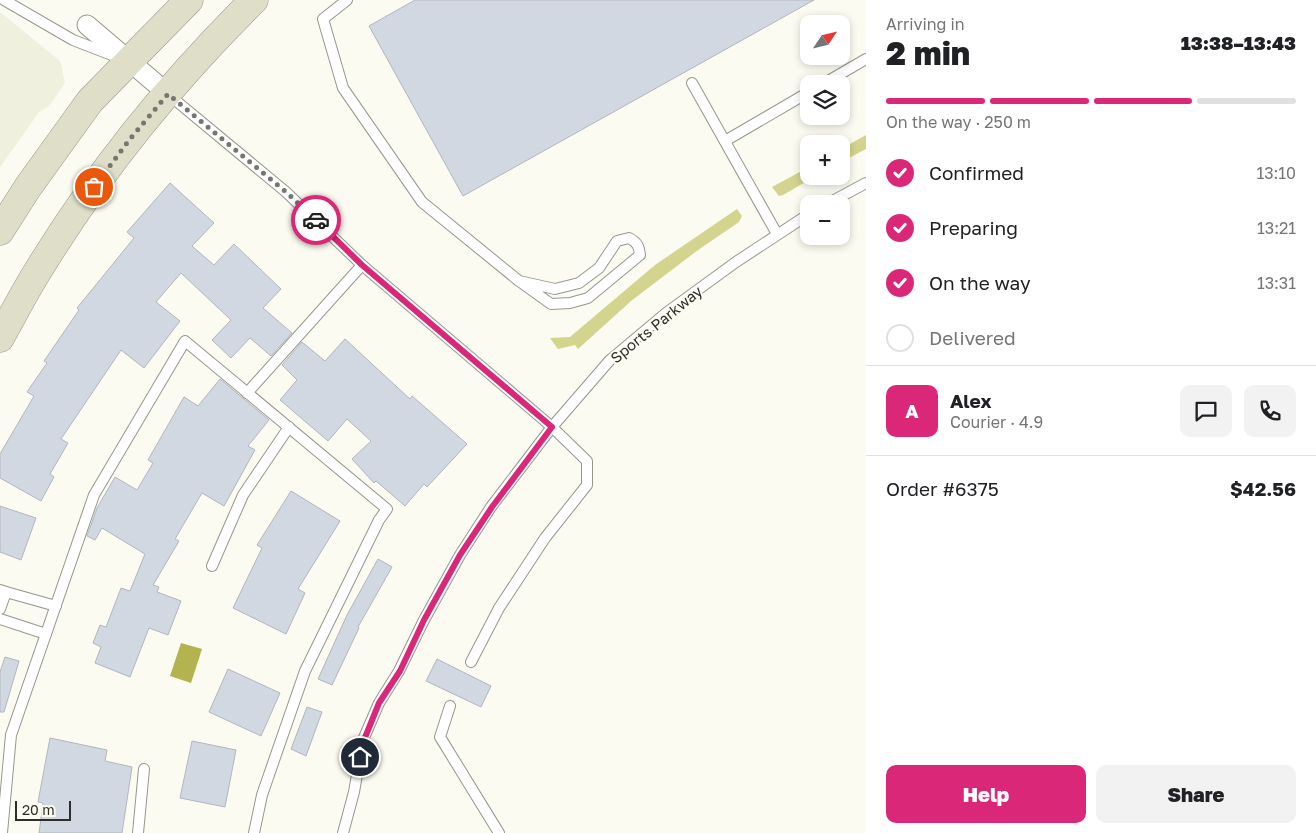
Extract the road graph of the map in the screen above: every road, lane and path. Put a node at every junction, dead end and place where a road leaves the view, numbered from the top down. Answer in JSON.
{"nodes":[{"id":1,"x":4,"y":0,"type":"edge"},
{"id":2,"x":189,"y":0,"type":"edge"},
{"id":3,"x":254,"y":0,"type":"edge"},
{"id":4,"x":347,"y":0,"type":"edge"},
{"id":5,"x":87,"y":24,"type":"dead end"},
{"id":6,"x":866,"y":59,"type":"edge"},
{"id":7,"x":130,"y":61,"type":"junction"},
{"id":8,"x":838,"y":75,"type":"edge"},
{"id":9,"x":692,"y":83,"type":"dead end"},
{"id":10,"x":168,"y":94,"type":"junction"},
{"id":11,"x":800,"y":97,"type":"edge"},
{"id":12,"x":725,"y":142,"type":"junction"},
{"id":13,"x":866,"y":183,"type":"edge"},
{"id":14,"x":844,"y":195,"type":"edge"},
{"id":15,"x":800,"y":220,"type":"edge"},
{"id":16,"x":0,"y":231,"type":"edge"},
{"id":17,"x":777,"y":234,"type":"junction"},
{"id":18,"x":362,"y":265,"type":"junction"},
{"id":19,"x":518,"y":281,"type":"junction"},
{"id":20,"x":0,"y":338,"type":"edge"},
{"id":21,"x":247,"y":392,"type":"junction"},
{"id":22,"x":288,"y":427,"type":"junction"},
{"id":23,"x":552,"y":427,"type":"junction"},
{"id":24,"x":212,"y":566,"type":"dead end"},
{"id":25,"x":3,"y":591,"type":"edge"},
{"id":26,"x":56,"y":606,"type":"junction"},
{"id":27,"x":0,"y":609,"type":"edge"},
{"id":28,"x":0,"y":619,"type":"edge"},
{"id":29,"x":46,"y":634,"type":"junction"},
{"id":30,"x":471,"y":662,"type":"dead end"},
{"id":31,"x":450,"y":706,"type":"dead end"},
{"id":32,"x":144,"y":769,"type":"dead end"},
{"id":33,"x":2,"y":833,"type":"edge"},
{"id":34,"x":138,"y":833,"type":"edge"},
{"id":35,"x":254,"y":833,"type":"edge"},
{"id":36,"x":342,"y":833,"type":"edge"},
{"id":37,"x":499,"y":833,"type":"edge"}],
"edges":[{"from":1,"to":7,"type":"lane"},
{"from":2,"to":7,"type":"main road"},
{"from":3,"to":10,"type":"main road"},
{"from":4,"to":19,"type":"lane"},
{"from":5,"to":7,"type":"street"},
{"from":6,"to":8,"type":"lane"},
{"from":7,"to":10,"type":"street"},
{"from":7,"to":16,"type":"main road"},
{"from":9,"to":12,"type":"lane"},
{"from":10,"to":18,"type":"lane"},
{"from":10,"to":20,"type":"main road"},
{"from":11,"to":12,"type":"lane"},
{"from":12,"to":17,"type":"lane"},
{"from":13,"to":14,"type":"lane"},
{"from":15,"to":17,"type":"lane","name":"Sports Parkway"},
{"from":17,"to":23,"type":"lane","name":"Sports Parkway"},
{"from":18,"to":21,"type":"lane"},
{"from":18,"to":23,"type":"lane"},
{"from":19,"to":19,"type":"lane"},
{"from":21,"to":22,"type":"lane"},
{"from":21,"to":26,"type":"lane"},
{"from":22,"to":24,"type":"lane"},
{"from":22,"to":35,"type":"lane"},
{"from":23,"to":30,"type":"lane"},
{"from":23,"to":36,"type":"lane","name":"Sports Parkway"},
{"from":25,"to":26,"type":"lane"},
{"from":25,"to":27,"type":"lane"},
{"from":26,"to":29,"type":"lane"},
{"from":28,"to":29,"type":"lane"},
{"from":29,"to":33,"type":"lane"},
{"from":31,"to":37,"type":"lane"},
{"from":32,"to":34,"type":"lane"}]}
